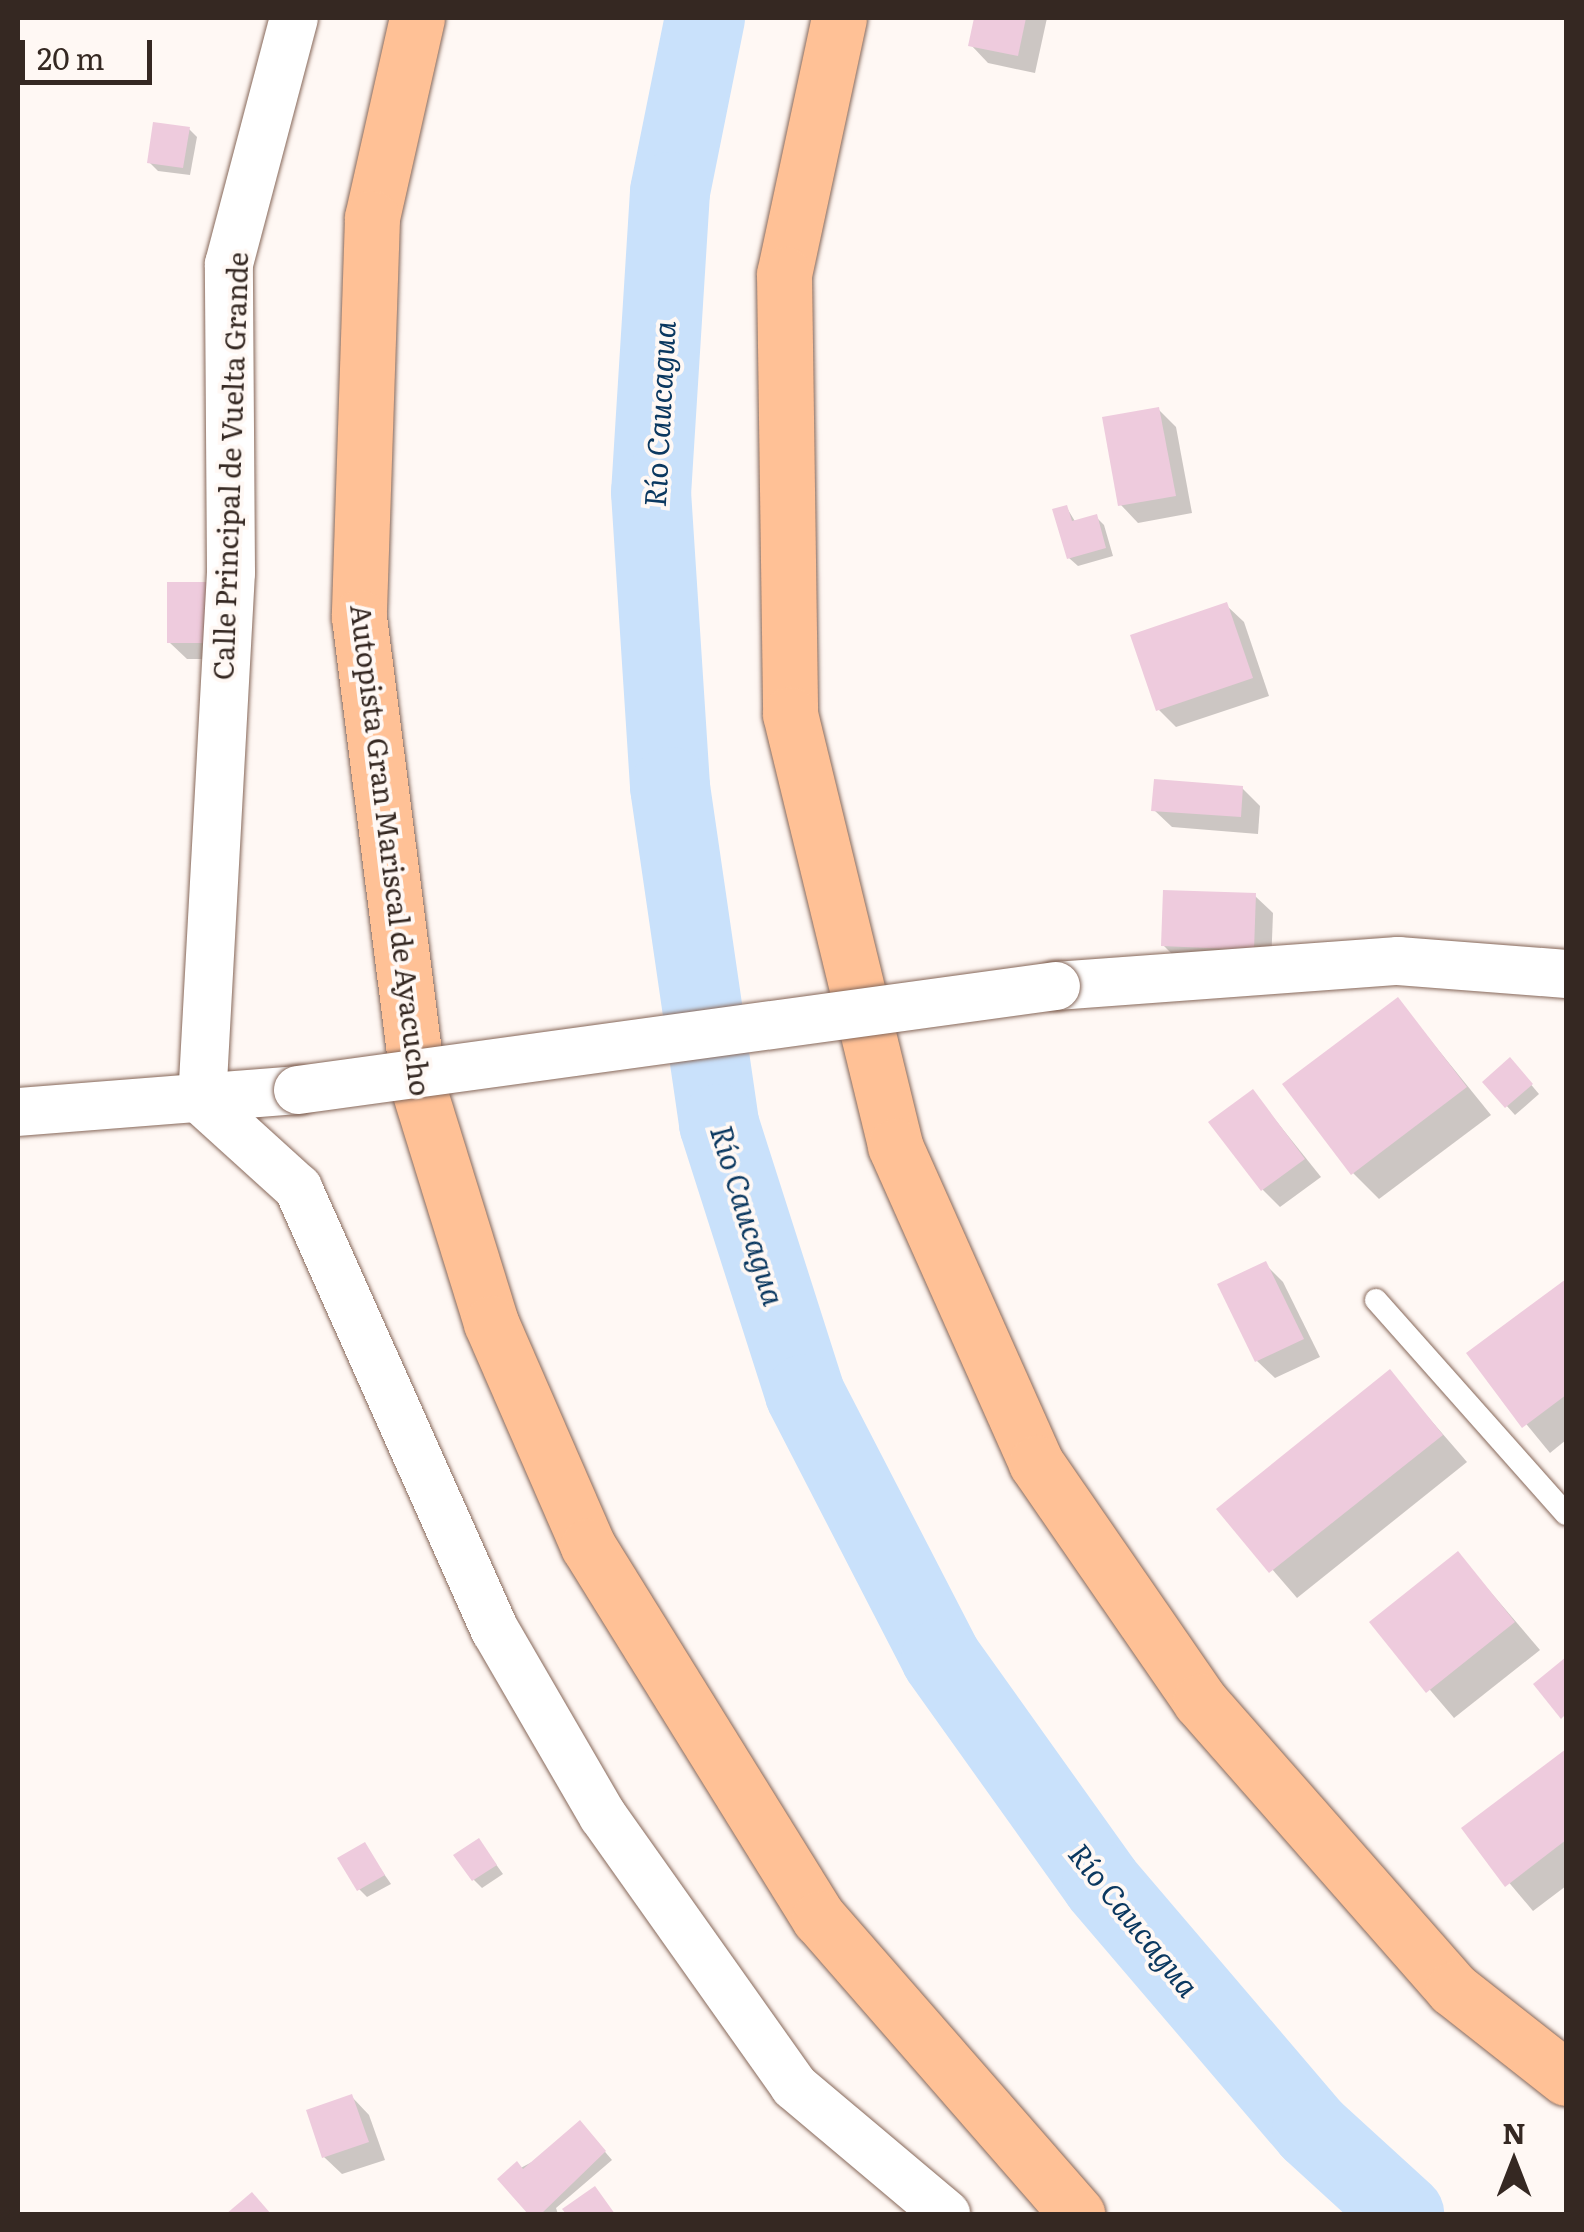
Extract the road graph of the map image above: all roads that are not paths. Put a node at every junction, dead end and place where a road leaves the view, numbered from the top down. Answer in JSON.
{"nodes":[{"id":1,"x":294,"y":18,"type":"edge"},
{"id":2,"x":417,"y":18,"type":"edge"},
{"id":3,"x":839,"y":18,"type":"edge"},
{"id":4,"x":1566,"y":974,"type":"edge"},
{"id":5,"x":202,"y":1101,"type":"junction"},
{"id":6,"x":18,"y":1112,"type":"edge"},
{"id":7,"x":1376,"y":1300,"type":"dead end"},
{"id":8,"x":1566,"y":1514,"type":"edge"},
{"id":9,"x":1566,"y":2078,"type":"edge"},
{"id":10,"x":946,"y":2214,"type":"edge"},
{"id":11,"x":1077,"y":2214,"type":"edge"}],
"edges":[{"from":1,"to":5,"type":"street","name":"Calle Principal de Vuelta Grande"},
{"from":2,"to":11,"type":"highway","name":"Autopista Gran Mariscal de Ayacucho"},
{"from":3,"to":9,"type":"highway"},
{"from":4,"to":5,"type":"street","bridge":true},
{"from":5,"to":6,"type":"street"},
{"from":5,"to":10,"type":"street"},
{"from":7,"to":8,"type":"lane"}]}
